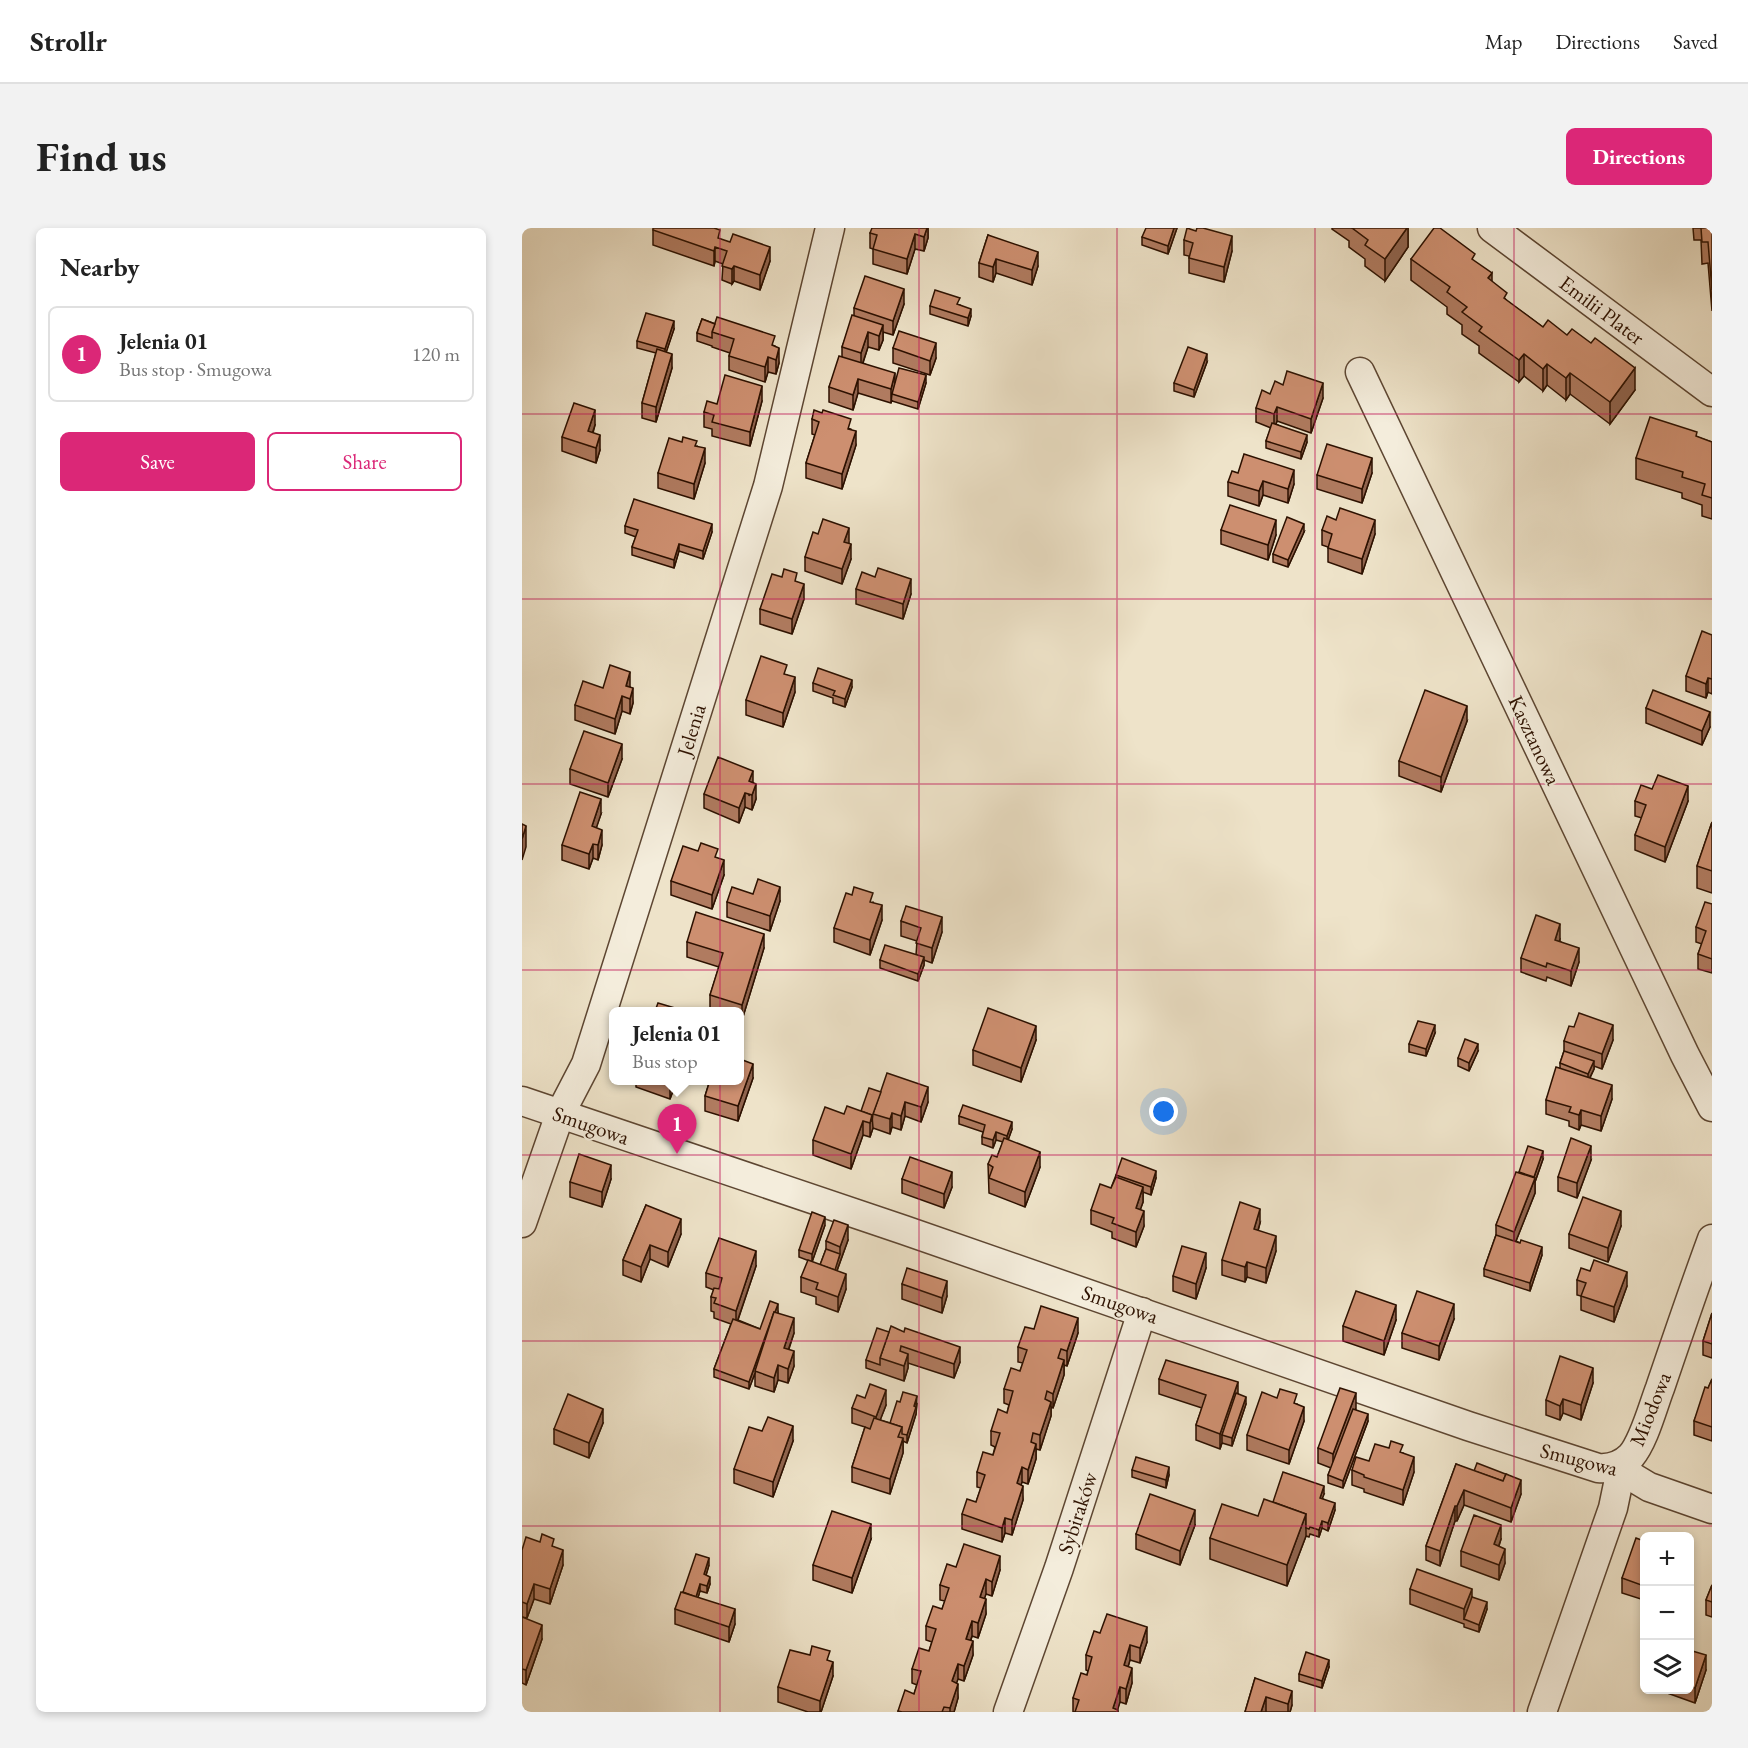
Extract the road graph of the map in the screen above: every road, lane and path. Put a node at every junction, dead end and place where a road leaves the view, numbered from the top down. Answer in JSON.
{"nodes":[{"id":1,"x":830,"y":228,"type":"edge"},
{"id":2,"x":1492,"y":228,"type":"edge"},
{"id":3,"x":1360,"y":372,"type":"dead end"},
{"id":4,"x":1712,"y":392,"type":"edge"},
{"id":5,"x":522,"y":1101,"type":"edge"},
{"id":6,"x":1712,"y":1107,"type":"edge"},
{"id":7,"x":560,"y":1114,"type":"junction"},
{"id":8,"x":522,"y":1223,"type":"edge"},
{"id":9,"x":1712,"y":1239,"type":"edge"},
{"id":10,"x":1142,"y":1312,"type":"junction"},
{"id":11,"x":1619,"y":1465,"type":"junction"},
{"id":12,"x":1712,"y":1509,"type":"edge"},
{"id":13,"x":1008,"y":1712,"type":"edge"},
{"id":14,"x":1542,"y":1712,"type":"edge"}],
"edges":[{"from":1,"to":7,"type":"street","name":"Jelenia"},
{"from":2,"to":4,"type":"street","name":"Emilii Plater"},
{"from":3,"to":6,"type":"street","name":"Kasztanowa"},
{"from":5,"to":7,"type":"street","name":"Smugowa"},
{"from":7,"to":8,"type":"street","name":"Jelenia"},
{"from":7,"to":10,"type":"street","name":"Smugowa"},
{"from":9,"to":11,"type":"street","name":"Miodowa"},
{"from":10,"to":11,"type":"street","name":"Smugowa"},
{"from":10,"to":13,"type":"street","name":"Sybiraków"},
{"from":11,"to":12,"type":"street","name":"Smugowa"},
{"from":11,"to":14,"type":"street","name":"Miodowa"}]}
